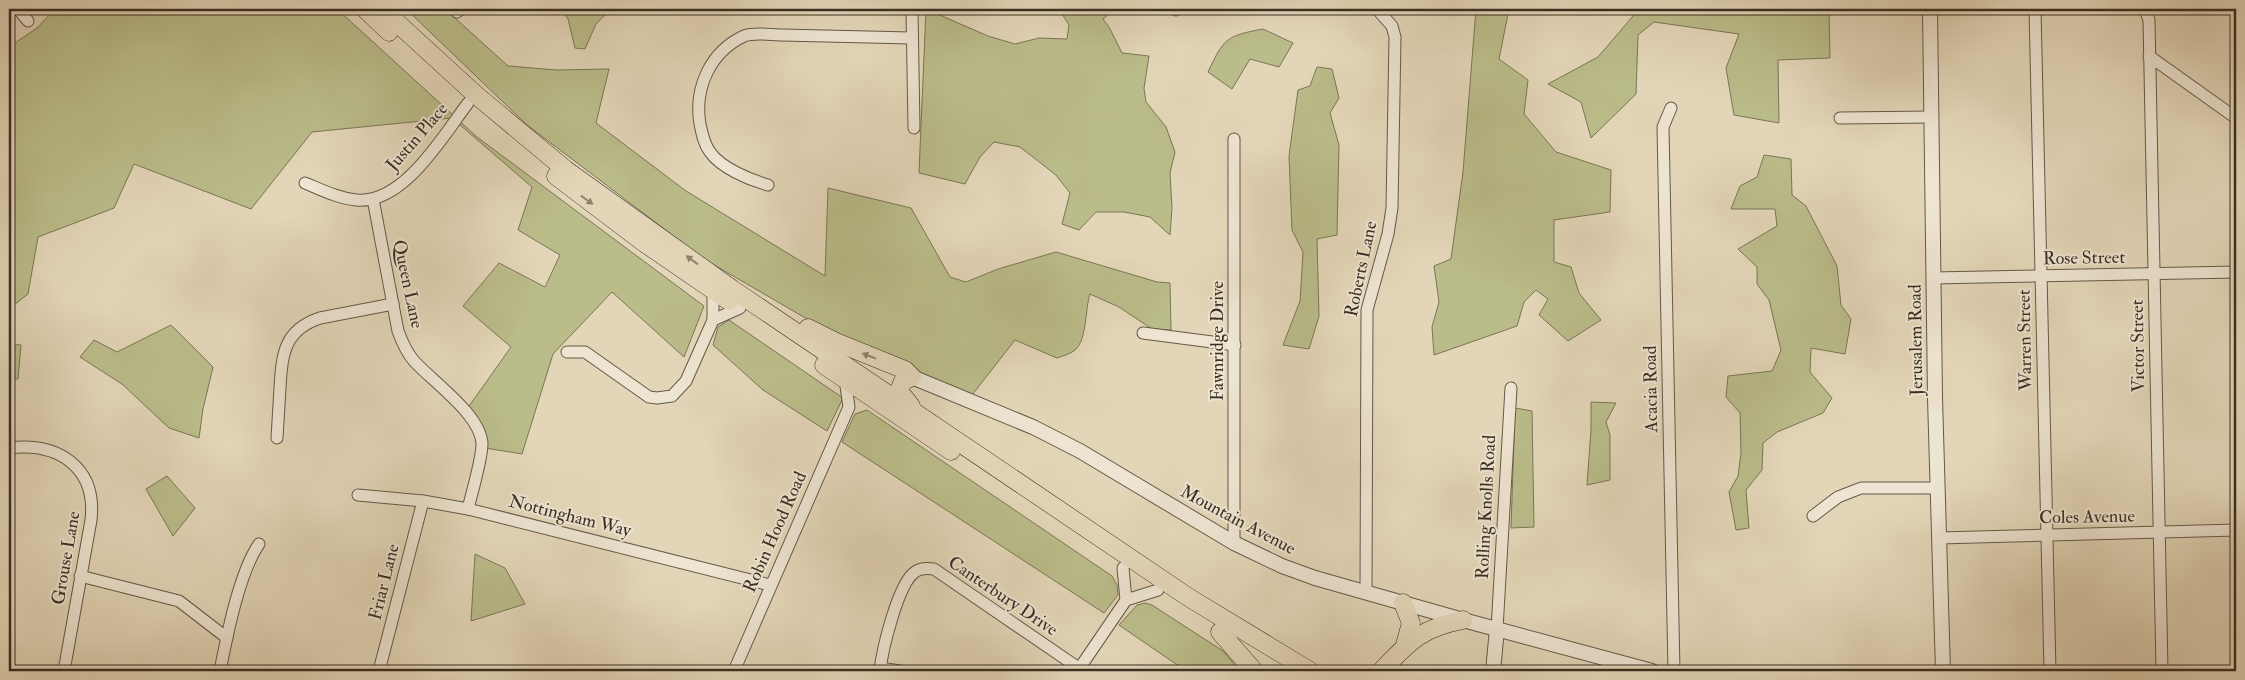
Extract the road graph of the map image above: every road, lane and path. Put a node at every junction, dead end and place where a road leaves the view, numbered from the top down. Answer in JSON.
{"nodes":[{"id":1,"x":18,"y":9,"type":"edge"},
{"id":2,"x":365,"y":9,"type":"edge"},
{"id":3,"x":382,"y":9,"type":"edge"},
{"id":4,"x":912,"y":9,"type":"edge"},
{"id":5,"x":1930,"y":9,"type":"edge"},
{"id":6,"x":2035,"y":9,"type":"edge"},
{"id":7,"x":1381,"y":12,"type":"edge"},
{"id":8,"x":2147,"y":14,"type":"edge"},
{"id":9,"x":28,"y":21,"type":"dead end"},
{"id":10,"x":912,"y":38,"type":"junction"},
{"id":11,"x":2149,"y":56,"type":"junction"},
{"id":12,"x":468,"y":103,"type":"junction"},
{"id":13,"x":1671,"y":108,"type":"dead end"},
{"id":14,"x":1931,"y":117,"type":"junction"},
{"id":15,"x":1840,"y":118,"type":"dead end"},
{"id":16,"x":2236,"y":118,"type":"edge"},
{"id":17,"x":914,"y":128,"type":"dead end"},
{"id":18,"x":1234,"y":139,"type":"dead end"},
{"id":19,"x":305,"y":183,"type":"dead end"},
{"id":20,"x":768,"y":185,"type":"dead end"},
{"id":21,"x":373,"y":199,"type":"junction"},
{"id":22,"x":2236,"y":272,"type":"edge"},
{"id":23,"x":2154,"y":274,"type":"junction"},
{"id":24,"x":2041,"y":276,"type":"junction"},
{"id":25,"x":1934,"y":278,"type":"junction"},
{"id":26,"x":732,"y":288,"type":"junction"},
{"id":27,"x":713,"y":290,"type":"junction"},
{"id":28,"x":393,"y":304,"type":"junction"},
{"id":29,"x":740,"y":308,"type":"junction"},
{"id":30,"x":713,"y":320,"type":"junction"},
{"id":31,"x":1143,"y":333,"type":"dead end"},
{"id":32,"x":1235,"y":345,"type":"junction"},
{"id":33,"x":567,"y":352,"type":"dead end"},
{"id":34,"x":912,"y":377,"type":"junction"},
{"id":35,"x":845,"y":379,"type":"junction"},
{"id":36,"x":1511,"y":388,"type":"dead end"},
{"id":37,"x":874,"y":398,"type":"junction"},
{"id":38,"x":849,"y":407,"type":"junction"},
{"id":39,"x":916,"y":412,"type":"junction"},
{"id":40,"x":277,"y":438,"type":"dead end"},
{"id":41,"x":9,"y":448,"type":"edge"},
{"id":42,"x":1938,"y":488,"type":"junction"},
{"id":43,"x":358,"y":495,"type":"dead end"},
{"id":44,"x":423,"y":501,"type":"junction"},
{"id":45,"x":468,"y":509,"type":"junction"},
{"id":46,"x":1812,"y":516,"type":"dead end"},
{"id":47,"x":2236,"y":530,"type":"edge"},
{"id":48,"x":2159,"y":532,"type":"junction"},
{"id":49,"x":2047,"y":535,"type":"junction"},
{"id":50,"x":1939,"y":538,"type":"junction"},
{"id":51,"x":1234,"y":543,"type":"junction"},
{"id":52,"x":259,"y":544,"type":"dead end"},
{"id":53,"x":1123,"y":568,"type":"junction"},
{"id":54,"x":80,"y":576,"type":"junction"},
{"id":55,"x":770,"y":586,"type":"junction"},
{"id":56,"x":1158,"y":590,"type":"junction"},
{"id":57,"x":1366,"y":592,"type":"junction"},
{"id":58,"x":1126,"y":600,"type":"junction"},
{"id":59,"x":1403,"y":603,"type":"junction"},
{"id":60,"x":1463,"y":620,"type":"junction"},
{"id":61,"x":1496,"y":629,"type":"junction"},
{"id":62,"x":1220,"y":632,"type":"junction"},
{"id":63,"x":227,"y":638,"type":"junction"},
{"id":64,"x":1405,"y":645,"type":"junction"},
{"id":65,"x":880,"y":670,"type":"edge"},
{"id":66,"x":1081,"y":670,"type":"edge"},
{"id":67,"x":64,"y":671,"type":"edge"},
{"id":68,"x":220,"y":671,"type":"edge"},
{"id":69,"x":379,"y":671,"type":"edge"},
{"id":70,"x":734,"y":671,"type":"edge"},
{"id":71,"x":900,"y":671,"type":"edge"},
{"id":72,"x":1254,"y":671,"type":"edge"},
{"id":73,"x":1286,"y":671,"type":"edge"},
{"id":74,"x":1310,"y":671,"type":"edge"},
{"id":75,"x":1381,"y":671,"type":"edge"},
{"id":76,"x":1493,"y":671,"type":"edge"},
{"id":77,"x":1652,"y":671,"type":"edge"},
{"id":78,"x":1674,"y":671,"type":"edge"},
{"id":79,"x":1943,"y":671,"type":"edge"},
{"id":80,"x":2050,"y":671,"type":"edge"},
{"id":81,"x":2162,"y":671,"type":"edge"}],
"edges":[{"from":1,"to":9,"type":"street"},
{"from":2,"to":12,"type":"highway"},
{"from":26,"to":3,"type":"highway","one_way":true},
{"from":4,"to":10,"type":"street"},
{"from":5,"to":14,"type":"street","name":"Jerusalem Road"},
{"from":6,"to":24,"type":"street","name":"Warren Street"},
{"from":7,"to":57,"type":"street","name":"Roberts Lane"},
{"from":8,"to":11,"type":"street","name":"Victor Street"},
{"from":10,"to":17,"type":"street"},
{"from":10,"to":20,"type":"street"},
{"from":11,"to":16,"type":"street"},
{"from":11,"to":23,"type":"street","name":"Victor Street"},
{"from":12,"to":21,"type":"street","name":"Justin Place"},
{"from":12,"to":27,"type":"highway","one_way":true},
{"from":13,"to":78,"type":"street","name":"Acacia Road"},
{"from":14,"to":15,"type":"street"},
{"from":14,"to":25,"type":"street","name":"Jerusalem Road"},
{"from":18,"to":32,"type":"street","name":"Fawnridge Drive"},
{"from":19,"to":21,"type":"street","name":"Justin Place"},
{"from":21,"to":28,"type":"street","name":"Queen Lane"},
{"from":22,"to":23,"type":"street","name":"Rose Street"},
{"from":23,"to":24,"type":"street","name":"Rose Street"},
{"from":23,"to":48,"type":"street","name":"Victor Street"},
{"from":24,"to":25,"type":"street","name":"Rose Street"},
{"from":24,"to":49,"type":"street","name":"Warren Street"},
{"from":25,"to":42,"type":"street","name":"Jerusalem Road"},
{"from":34,"to":26,"type":"highway","one_way":true},
{"from":26,"to":39,"type":"highway"},
{"from":27,"to":29,"type":"highway"},
{"from":27,"to":30,"type":"street"},
{"from":28,"to":40,"type":"street"},
{"from":28,"to":45,"type":"street","name":"Queen Lane"},
{"from":29,"to":30,"type":"street"},
{"from":29,"to":35,"type":"highway"},
{"from":30,"to":33,"type":"street"},
{"from":31,"to":32,"type":"street"},
{"from":32,"to":51,"type":"street","name":"Fawnridge Drive"},
{"from":34,"to":39,"type":"highway"},
{"from":34,"to":51,"type":"street","name":"Mountain Avenue"},
{"from":35,"to":37,"type":"highway"},
{"from":35,"to":38,"type":"street"},
{"from":36,"to":61,"type":"street","name":"Rolling Knolls Road"},
{"from":37,"to":38,"type":"street"},
{"from":37,"to":53,"type":"highway"},
{"from":38,"to":55,"type":"street","name":"Robin Hood Road"},
{"from":39,"to":74,"type":"highway"},
{"from":41,"to":54,"type":"street","name":"Grouse Lane"},
{"from":42,"to":46,"type":"street"},
{"from":42,"to":50,"type":"street","name":"Jerusalem Road"},
{"from":43,"to":44,"type":"street","name":"Nottingham Way"},
{"from":44,"to":45,"type":"street","name":"Nottingham Way"},
{"from":44,"to":69,"type":"street","name":"Friar Lane"},
{"from":45,"to":55,"type":"street","name":"Nottingham Way"},
{"from":47,"to":48,"type":"street","name":"Coles Avenue"},
{"from":48,"to":49,"type":"street","name":"Coles Avenue"},
{"from":48,"to":81,"type":"street","name":"Victor Street"},
{"from":49,"to":50,"type":"street","name":"Coles Avenue"},
{"from":49,"to":80,"type":"street","name":"Warren Street"},
{"from":50,"to":79,"type":"street","name":"Jerusalem Road"},
{"from":51,"to":57,"type":"street","name":"Mountain Avenue"},
{"from":52,"to":63,"type":"street"},
{"from":53,"to":56,"type":"highway"},
{"from":53,"to":58,"type":"street"},
{"from":54,"to":63,"type":"street"},
{"from":54,"to":67,"type":"street","name":"Grouse Lane"},
{"from":55,"to":70,"type":"street","name":"Robin Hood Road"},
{"from":56,"to":58,"type":"street"},
{"from":56,"to":62,"type":"highway"},
{"from":57,"to":59,"type":"street","name":"Mountain Avenue"},
{"from":58,"to":66,"type":"street"},
{"from":59,"to":60,"type":"street","name":"Mountain Avenue"},
{"from":59,"to":64,"type":"highway"},
{"from":60,"to":61,"type":"street","name":"Mountain Avenue"},
{"from":60,"to":64,"type":"highway"},
{"from":61,"to":76,"type":"street"},
{"from":61,"to":77,"type":"street","name":"Mountain Avenue"},
{"from":62,"to":72,"type":"highway"},
{"from":62,"to":73,"type":"highway"},
{"from":63,"to":68,"type":"street"},
{"from":64,"to":75,"type":"highway"},
{"from":65,"to":66,"type":"street","name":"Canterbury Drive"},
{"from":65,"to":71,"type":"street"}]}
